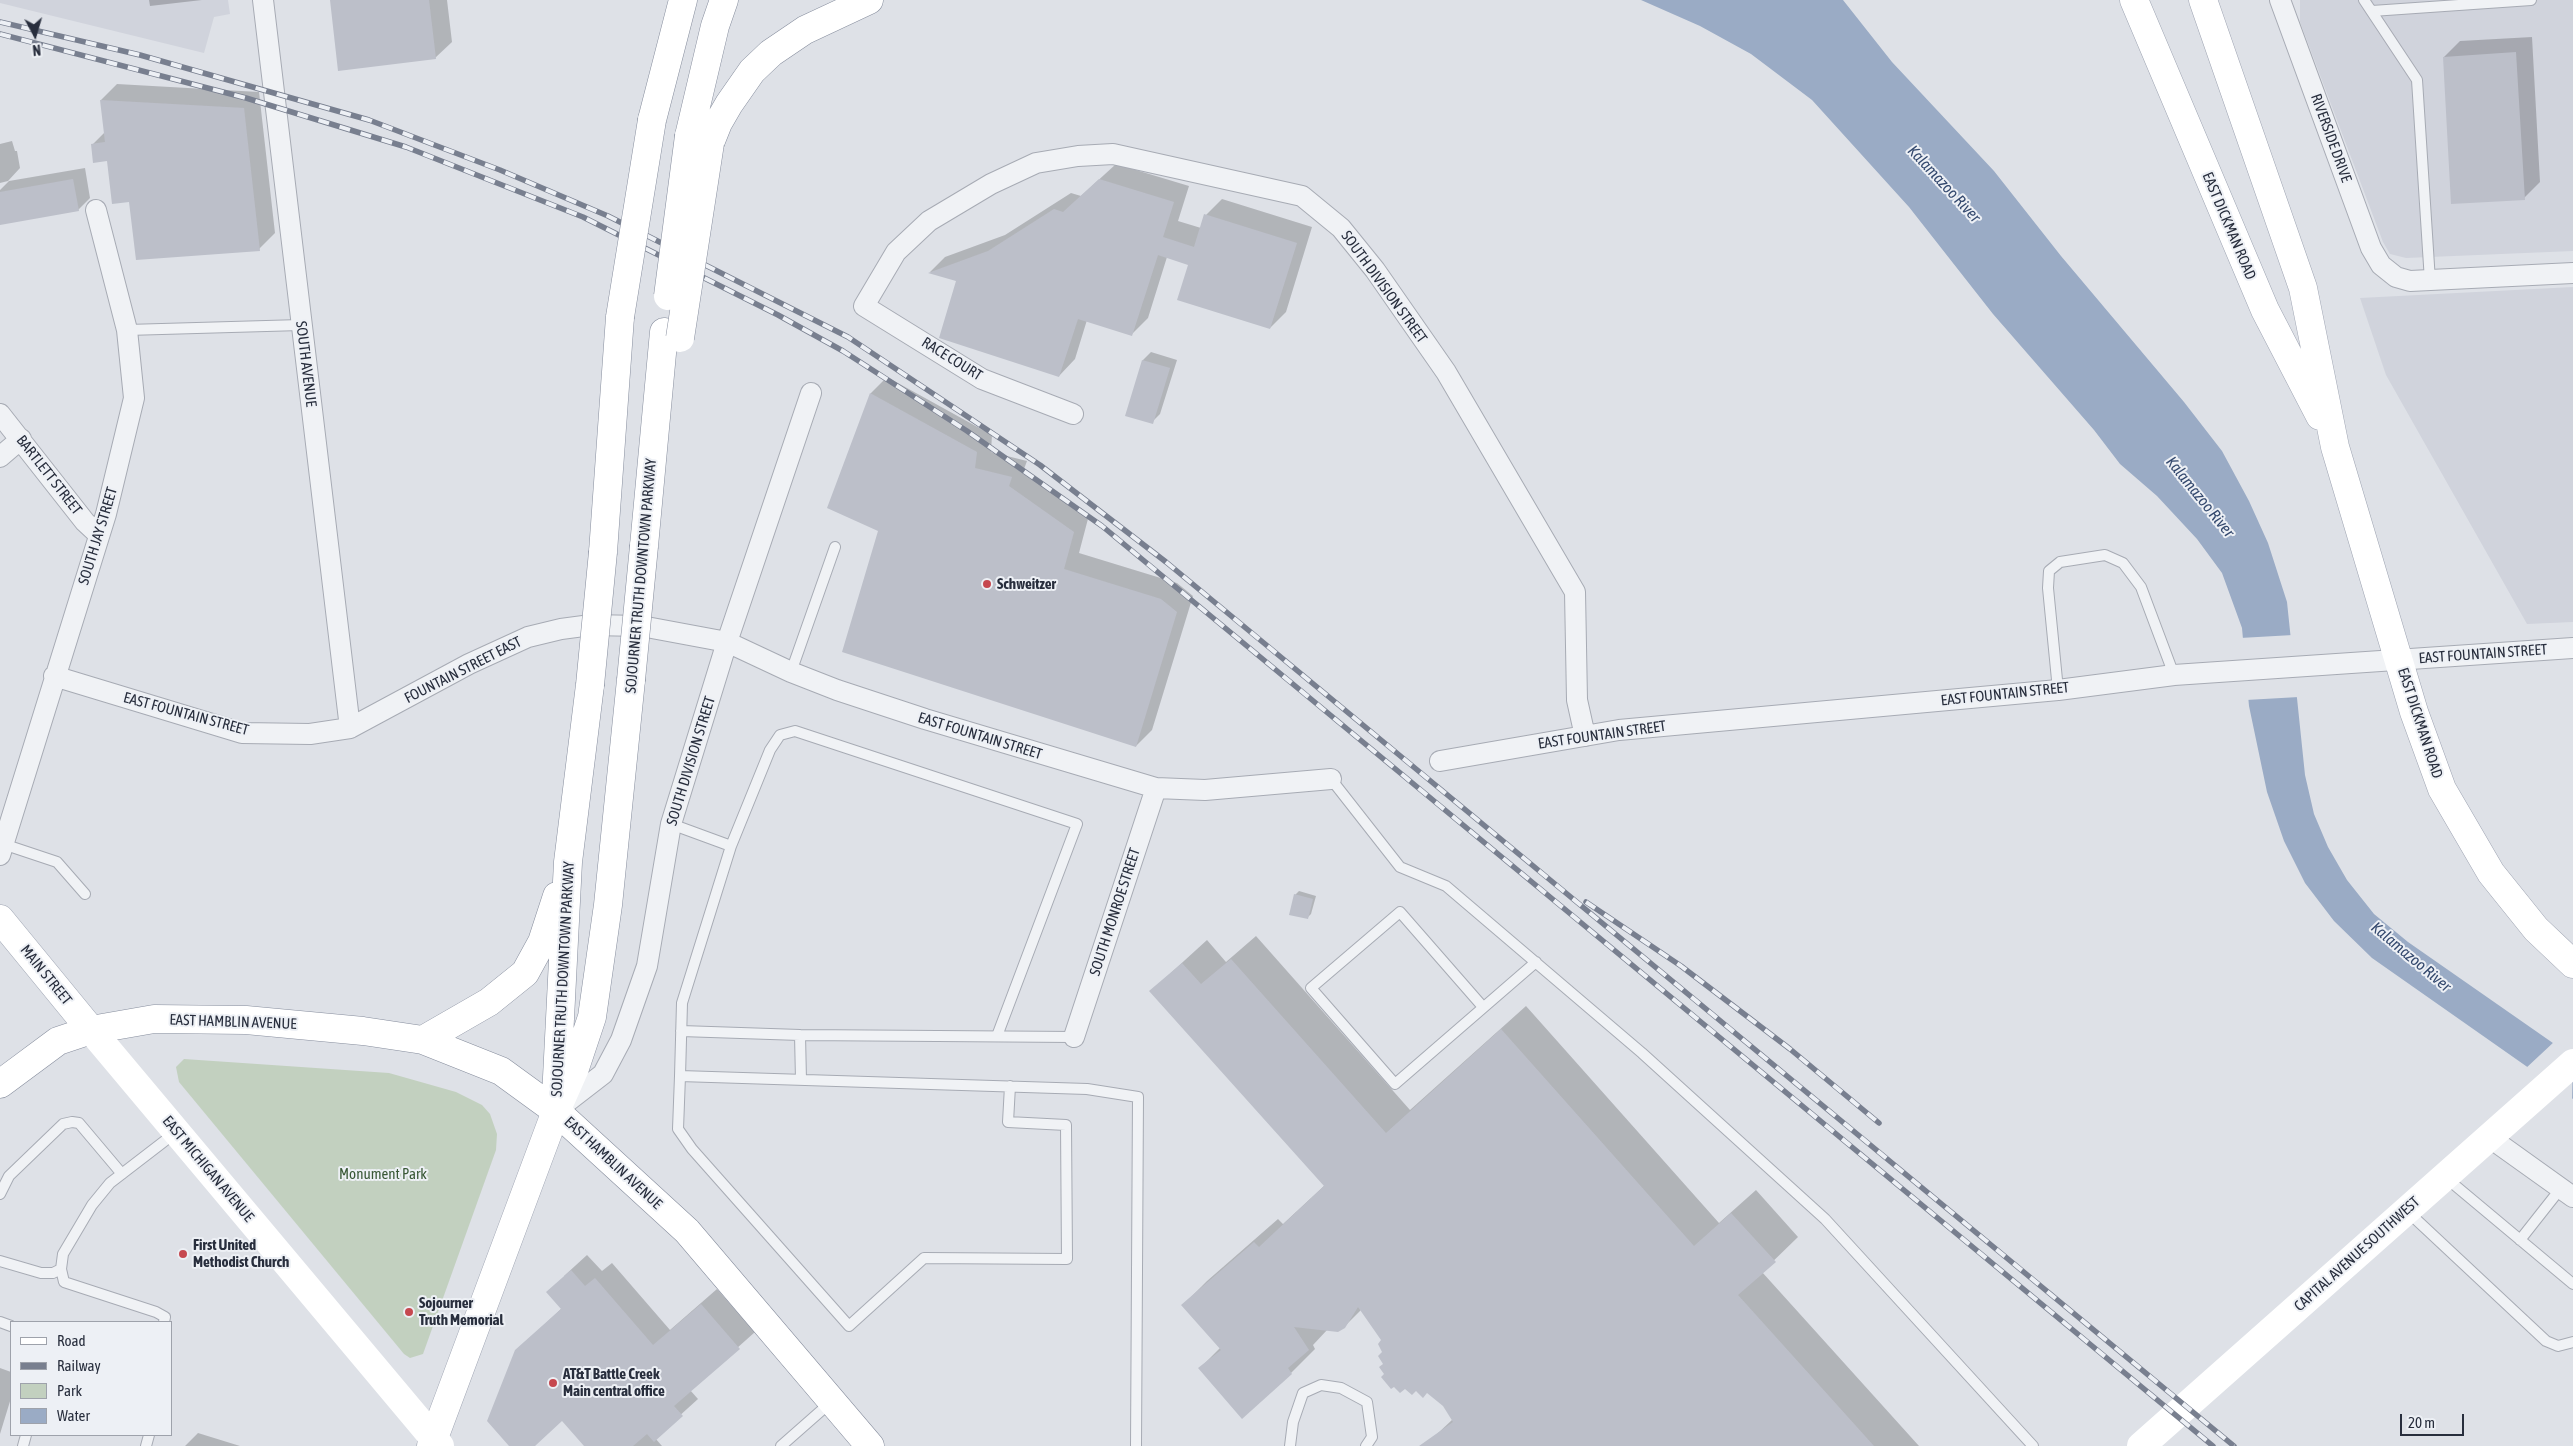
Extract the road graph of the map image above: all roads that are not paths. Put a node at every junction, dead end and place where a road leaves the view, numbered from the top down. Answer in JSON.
{"nodes":[{"id":1,"x":262,"y":0,"type":"edge"},
{"id":2,"x":683,"y":0,"type":"edge"},
{"id":3,"x":724,"y":0,"type":"edge"},
{"id":4,"x":869,"y":0,"type":"edge"},
{"id":5,"x":2134,"y":0,"type":"edge"},
{"id":6,"x":2203,"y":0,"type":"edge"},
{"id":7,"x":2280,"y":0,"type":"edge"},
{"id":8,"x":2364,"y":0,"type":"edge"},
{"id":9,"x":2531,"y":0,"type":"edge"},
{"id":10,"x":2372,"y":11,"type":"junction"},
{"id":11,"x":699,"y":140,"type":"junction"},
{"id":12,"x":96,"y":210,"type":"dead end"},
{"id":13,"x":2573,"y":273,"type":"edge"},
{"id":14,"x":2430,"y":280,"type":"junction"},
{"id":15,"x":864,"y":306,"type":"joint"},
{"id":16,"x":301,"y":325,"type":"junction"},
{"id":17,"x":127,"y":330,"type":"junction"},
{"id":18,"x":811,"y":393,"type":"dead end"},
{"id":19,"x":0,"y":414,"type":"edge"},
{"id":20,"x":1073,"y":414,"type":"dead end"},
{"id":21,"x":21,"y":439,"type":"junction"},
{"id":22,"x":2335,"y":447,"type":"junction"},
{"id":23,"x":0,"y":457,"type":"edge"},
{"id":24,"x":99,"y":536,"type":"junction"},
{"id":25,"x":835,"y":547,"type":"dead end"},
{"id":26,"x":641,"y":626,"type":"joint"},
{"id":27,"x":727,"y":642,"type":"junction"},
{"id":28,"x":2573,"y":648,"type":"edge"},
{"id":29,"x":2399,"y":660,"type":"junction"},
{"id":30,"x":791,"y":672,"type":"junction"},
{"id":31,"x":2174,"y":675,"type":"junction"},
{"id":32,"x":54,"y":676,"type":"junction"},
{"id":33,"x":2058,"y":690,"type":"junction"},
{"id":34,"x":350,"y":728,"type":"junction"},
{"id":35,"x":1585,"y":736,"type":"junction"},
{"id":36,"x":1440,"y":761,"type":"dead end"},
{"id":37,"x":1331,"y":779,"type":"joint"},
{"id":38,"x":1156,"y":788,"type":"junction"},
{"id":39,"x":671,"y":824,"type":"junction"},
{"id":40,"x":731,"y":846,"type":"junction"},
{"id":41,"x":2,"y":849,"type":"edge"},
{"id":42,"x":568,"y":862,"type":"junction"},
{"id":43,"x":85,"y":894,"type":"dead end"},
{"id":44,"x":0,"y":919,"type":"edge"},
{"id":45,"x":1536,"y":962,"type":"junction"},
{"id":46,"x":2573,"y":964,"type":"edge"},
{"id":47,"x":1483,"y":1007,"type":"junction"},
{"id":48,"x":91,"y":1030,"type":"junction"},
{"id":49,"x":681,"y":1031,"type":"junction"},
{"id":50,"x":800,"y":1035,"type":"junction"},
{"id":51,"x":997,"y":1036,"type":"junction"},
{"id":52,"x":1074,"y":1037,"type":"joint"},
{"id":53,"x":423,"y":1040,"type":"junction"},
{"id":54,"x":2573,"y":1063,"type":"edge"},
{"id":55,"x":680,"y":1076,"type":"junction"},
{"id":56,"x":801,"y":1080,"type":"junction"},
{"id":57,"x":0,"y":1084,"type":"edge"},
{"id":58,"x":1010,"y":1086,"type":"junction"},
{"id":59,"x":556,"y":1110,"type":"junction"},
{"id":60,"x":177,"y":1131,"type":"junction"},
{"id":61,"x":2489,"y":1137,"type":"junction"},
{"id":62,"x":122,"y":1174,"type":"junction"},
{"id":63,"x":2444,"y":1176,"type":"junction"},
{"id":64,"x":2567,"y":1192,"type":"edge"},
{"id":65,"x":0,"y":1194,"type":"edge"},
{"id":66,"x":2406,"y":1210,"type":"junction"},
{"id":67,"x":2520,"y":1240,"type":"junction"},
{"id":68,"x":0,"y":1261,"type":"edge"},
{"id":69,"x":61,"y":1269,"type":"junction"},
{"id":70,"x":2573,"y":1284,"type":"edge"},
{"id":71,"x":164,"y":1321,"type":"edge"},
{"id":72,"x":2573,"y":1342,"type":"edge"},
{"id":73,"x":832,"y":1402,"type":"junction"},
{"id":74,"x":435,"y":1443,"type":"edge"},
{"id":75,"x":781,"y":1446,"type":"edge"},
{"id":76,"x":870,"y":1446,"type":"edge"},
{"id":77,"x":1136,"y":1446,"type":"edge"},
{"id":78,"x":1290,"y":1446,"type":"edge"},
{"id":79,"x":1366,"y":1446,"type":"edge"},
{"id":80,"x":2033,"y":1446,"type":"edge"},
{"id":81,"x":2141,"y":1446,"type":"edge"}],
"edges":[{"from":1,"to":16,"type":"street","name":"SOUTH AVENUE"},
{"from":2,"to":42,"type":"main road","name":"SOJOURNER TRUTH DOWNTOWN PARKWAY","bridge":true},
{"from":3,"to":11,"type":"main road","name":"SOJOURNER TRUTH DOWNTOWN PARKWAY"},
{"from":4,"to":11,"type":"main road"},
{"from":5,"to":22,"type":"main road","name":"EAST DICKMAN ROAD"},
{"from":6,"to":22,"type":"main road","name":"EAST DICKMAN ROAD"},
{"from":7,"to":14,"type":"street","name":"RIVERSIDE DRIVE"},
{"from":8,"to":10,"type":"lane"},
{"from":9,"to":10,"type":"lane"},
{"from":10,"to":14,"type":"lane"},
{"from":11,"to":59,"type":"main road","name":"SOJOURNER TRUTH DOWNTOWN PARKWAY","bridge":true},
{"from":12,"to":17,"type":"street","name":"SOUTH JAY STREET"},
{"from":13,"to":14,"type":"street"},
{"from":15,"to":20,"type":"street","name":"RACE COURT"},
{"from":15,"to":35,"type":"street","name":"SOUTH DIVISION STREET"},
{"from":16,"to":17,"type":"lane"},
{"from":16,"to":34,"type":"street","name":"SOUTH AVENUE"},
{"from":17,"to":24,"type":"street","name":"SOUTH JAY STREET"},
{"from":18,"to":27,"type":"street","name":"SOUTH DIVISION STREET"},
{"from":19,"to":21,"type":"street","name":"BARTLETT STREET"},
{"from":21,"to":23,"type":"street"},
{"from":21,"to":24,"type":"street","name":"BARTLETT STREET"},
{"from":22,"to":29,"type":"main road","name":"EAST DICKMAN ROAD"},
{"from":24,"to":32,"type":"street","name":"SOUTH JAY STREET"},
{"from":25,"to":30,"type":"lane"},
{"from":26,"to":27,"type":"street","name":"EAST FOUNTAIN STREET"},
{"from":26,"to":34,"type":"street","name":"FOUNTAIN STREET EAST"},
{"from":27,"to":30,"type":"street","name":"EAST FOUNTAIN STREET"},
{"from":27,"to":39,"type":"street","name":"SOUTH DIVISION STREET"},
{"from":28,"to":29,"type":"street","name":"EAST FOUNTAIN STREET"},
{"from":29,"to":31,"type":"street","name":"EAST FOUNTAIN STREET"},
{"from":29,"to":46,"type":"main road","name":"EAST DICKMAN ROAD"},
{"from":30,"to":38,"type":"street","name":"EAST FOUNTAIN STREET"},
{"from":31,"to":33,"type":"street","name":"EAST FOUNTAIN STREET"},
{"from":31,"to":33,"type":"lane"},
{"from":32,"to":34,"type":"street","name":"EAST FOUNTAIN STREET"},
{"from":32,"to":41,"type":"street","name":"SOUTH JAY STREET"},
{"from":33,"to":35,"type":"street","name":"EAST FOUNTAIN STREET"},
{"from":35,"to":36,"type":"street","name":"EAST FOUNTAIN STREET"},
{"from":37,"to":38,"type":"street","name":"EAST FOUNTAIN STREET"},
{"from":37,"to":45,"type":"lane"},
{"from":38,"to":52,"type":"street","name":"SOUTH MONROE STREET"},
{"from":39,"to":40,"type":"lane"},
{"from":39,"to":59,"type":"street","name":"SOUTH DIVISION STREET"},
{"from":40,"to":49,"type":"lane"},
{"from":40,"to":51,"type":"lane"},
{"from":41,"to":43,"type":"lane"},
{"from":42,"to":53,"type":"main road"},
{"from":42,"to":59,"type":"main road","name":"SOJOURNER TRUTH DOWNTOWN PARKWAY"},
{"from":44,"to":48,"type":"main road","name":"MAIN STREET"},
{"from":45,"to":47,"type":"lane"},
{"from":45,"to":80,"type":"lane"},
{"from":47,"to":47,"type":"lane"},
{"from":48,"to":53,"type":"main road","name":"EAST HAMBLIN AVENUE"},
{"from":48,"to":57,"type":"main road","name":"EAST HAMBLIN AVENUE"},
{"from":48,"to":60,"type":"main road","name":"EAST MICHIGAN AVENUE"},
{"from":49,"to":50,"type":"lane"},
{"from":49,"to":55,"type":"lane"},
{"from":50,"to":51,"type":"lane"},
{"from":50,"to":56,"type":"lane"},
{"from":51,"to":52,"type":"lane"},
{"from":53,"to":59,"type":"main road","name":"EAST HAMBLIN AVENUE"},
{"from":54,"to":61,"type":"main road","name":"CAPITAL AVENUE SOUTHWEST"},
{"from":55,"to":56,"type":"lane"},
{"from":55,"to":58,"type":"lane"},
{"from":56,"to":58,"type":"lane"},
{"from":58,"to":77,"type":"lane"},
{"from":59,"to":73,"type":"main road","name":"EAST HAMBLIN AVENUE"},
{"from":59,"to":74,"type":"main road"},
{"from":60,"to":62,"type":"lane"},
{"from":60,"to":74,"type":"main road","name":"EAST MICHIGAN AVENUE"},
{"from":61,"to":63,"type":"main road","name":"CAPITAL AVENUE SOUTHWEST"},
{"from":61,"to":64,"type":"street"},
{"from":62,"to":65,"type":"lane"},
{"from":62,"to":69,"type":"lane"},
{"from":63,"to":66,"type":"main road","name":"CAPITAL AVENUE SOUTHWEST"},
{"from":63,"to":67,"type":"lane"},
{"from":64,"to":67,"type":"lane"},
{"from":66,"to":72,"type":"lane"},
{"from":66,"to":81,"type":"main road","name":"CAPITAL AVENUE SOUTHWEST"},
{"from":67,"to":70,"type":"lane"},
{"from":68,"to":69,"type":"lane"},
{"from":69,"to":71,"type":"lane"},
{"from":73,"to":75,"type":"lane"},
{"from":73,"to":76,"type":"main road","name":"EAST HAMBLIN AVENUE"},
{"from":78,"to":79,"type":"lane"}]}
